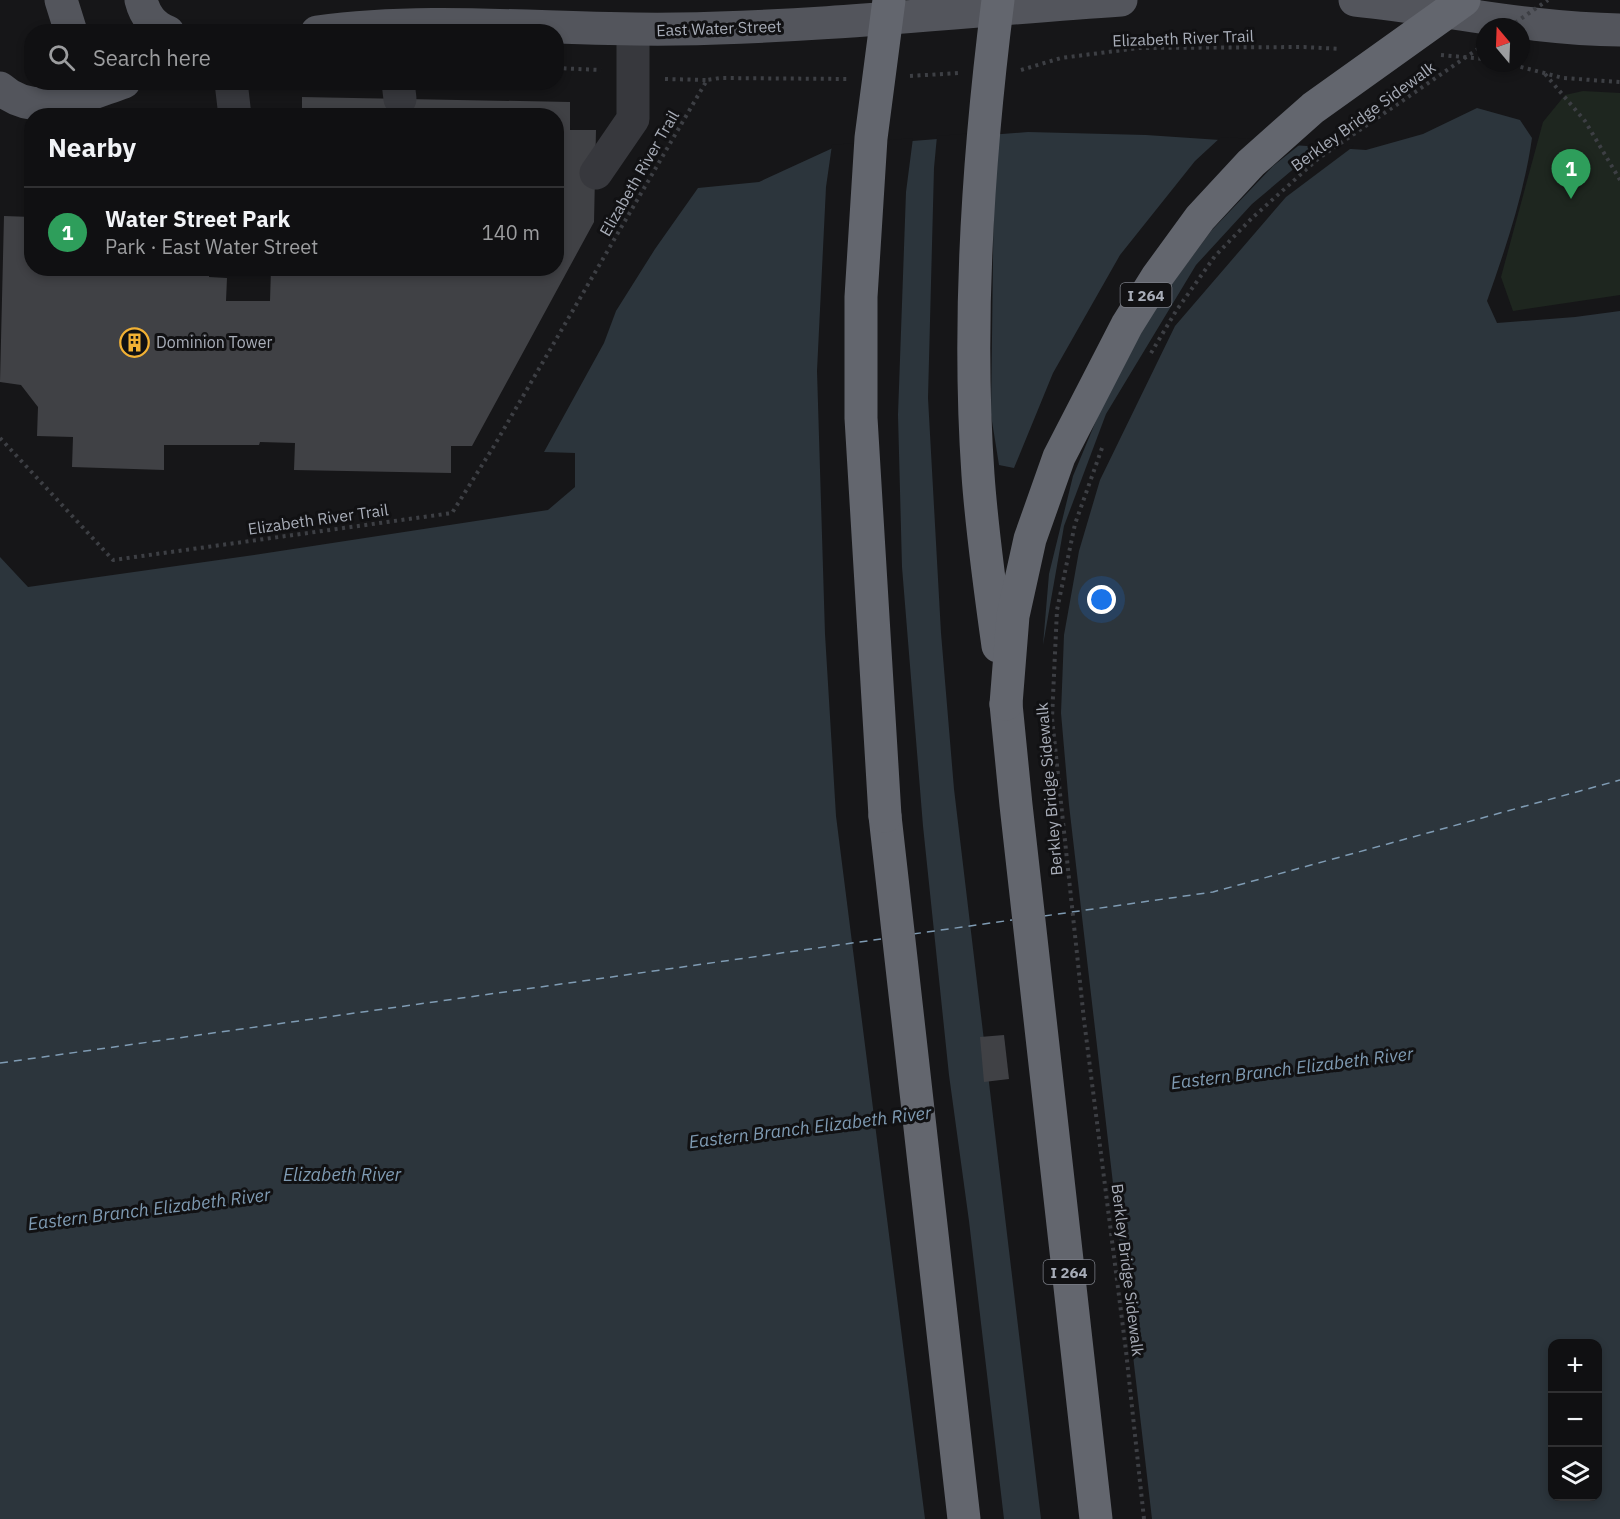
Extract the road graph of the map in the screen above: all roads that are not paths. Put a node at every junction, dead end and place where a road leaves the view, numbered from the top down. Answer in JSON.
{"nodes":[{"id":1,"x":61,"y":0,"type":"edge"},
{"id":2,"x":889,"y":0,"type":"edge"},
{"id":3,"x":998,"y":0,"type":"edge"},
{"id":4,"x":1120,"y":0,"type":"edge"},
{"id":5,"x":1355,"y":0,"type":"edge"},
{"id":6,"x":1464,"y":0,"type":"edge"},
{"id":7,"x":68,"y":24,"type":"edge"},
{"id":8,"x":564,"y":27,"type":"edge"},
{"id":9,"x":633,"y":30,"type":"junction"},
{"id":10,"x":1620,"y":30,"type":"edge"},
{"id":11,"x":100,"y":90,"type":"edge"},
{"id":12,"x":232,"y":90,"type":"edge"},
{"id":13,"x":3,"y":97,"type":"edge"},
{"id":14,"x":234,"y":108,"type":"edge"},
{"id":15,"x":596,"y":173,"type":"dead end"},
{"id":16,"x":1006,"y":704,"type":"junction"},
{"id":17,"x":964,"y":1519,"type":"edge"},
{"id":18,"x":1096,"y":1519,"type":"edge"}],
"edges":[{"from":1,"to":7,"type":"main road"},
{"from":2,"to":17,"type":"highway","bridge":true},
{"from":3,"to":16,"type":"highway","bridge":true},
{"from":4,"to":9,"type":"main road","name":"East Water Street"},
{"from":5,"to":10,"type":"main road"},
{"from":6,"to":16,"type":"highway","number":"I 264","bridge":true},
{"from":8,"to":9,"type":"main road","name":"East Water Street"},
{"from":9,"to":15,"type":"lane"},
{"from":11,"to":13,"type":"main road"},
{"from":12,"to":14,"type":"lane"},
{"from":16,"to":18,"type":"highway","number":"I 264"}]}
